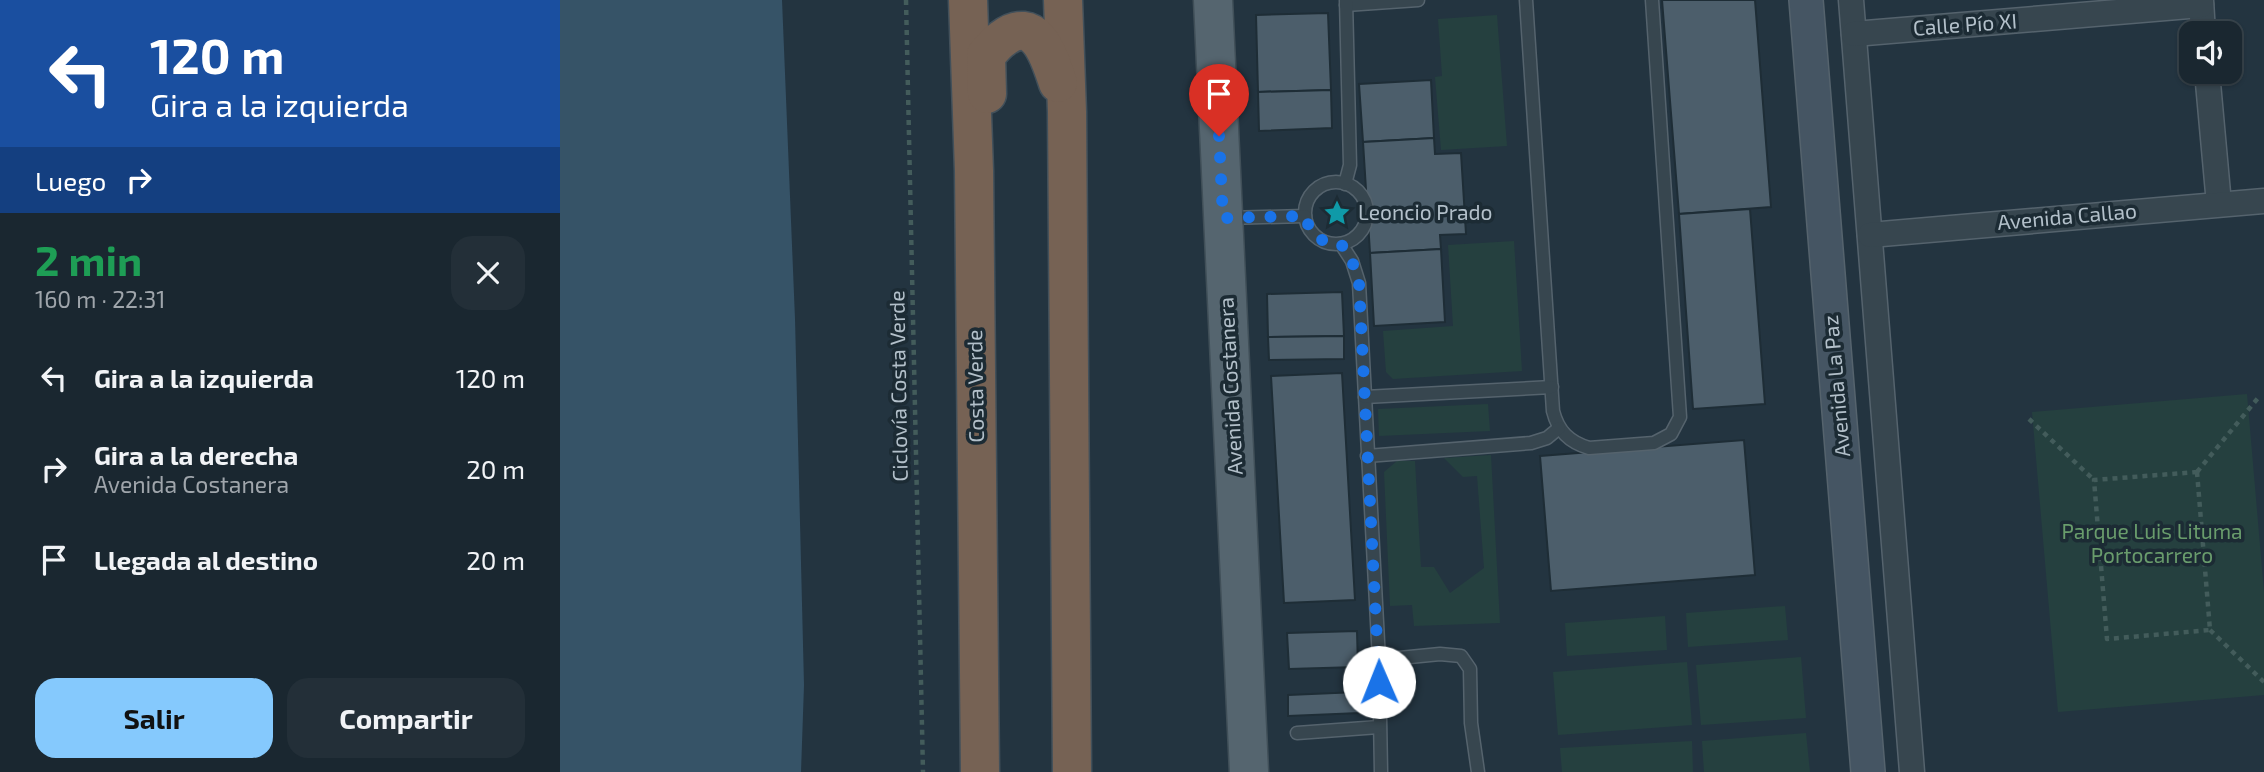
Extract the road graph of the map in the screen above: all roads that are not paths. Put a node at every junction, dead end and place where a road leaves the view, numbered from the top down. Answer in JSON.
{"nodes":[{"id":1,"x":968,"y":0,"type":"edge"},
{"id":2,"x":1063,"y":0,"type":"edge"},
{"id":3,"x":1213,"y":0,"type":"edge"},
{"id":4,"x":1418,"y":0,"type":"edge"},
{"id":5,"x":1526,"y":0,"type":"edge"},
{"id":6,"x":1652,"y":0,"type":"edge"},
{"id":7,"x":1806,"y":0,"type":"edge"},
{"id":8,"x":1851,"y":0,"type":"edge"},
{"id":9,"x":1346,"y":2,"type":"edge"},
{"id":10,"x":2201,"y":3,"type":"edge"},
{"id":11,"x":2202,"y":21,"type":"edge"},
{"id":12,"x":1854,"y":33,"type":"junction"},
{"id":13,"x":2208,"y":84,"type":"edge"},
{"id":14,"x":1067,"y":112,"type":"junction"},
{"id":15,"x":974,"y":171,"type":"junction"},
{"id":16,"x":1345,"y":184,"type":"junction"},
{"id":17,"x":2264,"y":201,"type":"edge"},
{"id":18,"x":2219,"y":204,"type":"junction"},
{"id":19,"x":1305,"y":216,"type":"junction"},
{"id":20,"x":1223,"y":218,"type":"junction"},
{"id":21,"x":1870,"y":235,"type":"junction"},
{"id":22,"x":1341,"y":244,"type":"junction"},
{"id":23,"x":1552,"y":387,"type":"junction"},
{"id":24,"x":1365,"y":397,"type":"junction"},
{"id":25,"x":1559,"y":428,"type":"junction"},
{"id":26,"x":1367,"y":456,"type":"junction"},
{"id":27,"x":1379,"y":660,"type":"junction"},
{"id":28,"x":1379,"y":727,"type":"junction"},
{"id":29,"x":1297,"y":733,"type":"dead end"},
{"id":30,"x":980,"y":772,"type":"edge"},
{"id":31,"x":1072,"y":772,"type":"edge"},
{"id":32,"x":1250,"y":772,"type":"edge"},
{"id":33,"x":1381,"y":772,"type":"edge"},
{"id":34,"x":1478,"y":772,"type":"edge"},
{"id":35,"x":1868,"y":772,"type":"edge"},
{"id":36,"x":1912,"y":772,"type":"edge"}],
"edges":[{"from":1,"to":15,"type":"highway","name":"Costa Verde"},
{"from":2,"to":14,"type":"highway"},
{"from":3,"to":20,"type":"main road","name":"Avenida Costanera"},
{"from":4,"to":9,"type":"lane"},
{"from":5,"to":23,"type":"lane"},
{"from":6,"to":25,"type":"lane"},
{"from":7,"to":35,"type":"street","name":"Avenida La Paz"},
{"from":8,"to":12,"type":"street","name":"Avenida La Paz"},
{"from":9,"to":16,"type":"lane"},
{"from":10,"to":11,"type":"street"},
{"from":10,"to":12,"type":"street","name":"Calle Pío XI"},
{"from":12,"to":21,"type":"street","name":"Avenida La Paz"},
{"from":13,"to":18,"type":"street"},
{"from":14,"to":15,"type":"highway"},
{"from":14,"to":31,"type":"highway"},
{"from":15,"to":30,"type":"highway","name":"Costa Verde"},
{"from":16,"to":19,"type":"lane"},
{"from":16,"to":22,"type":"lane"},
{"from":17,"to":18,"type":"street","name":"Avenida Callao"},
{"from":18,"to":21,"type":"street","name":"Avenida Callao"},
{"from":19,"to":20,"type":"lane"},
{"from":19,"to":22,"type":"lane"},
{"from":20,"to":32,"type":"main road","name":"Avenida Costanera"},
{"from":21,"to":36,"type":"street","name":"Avenida La Paz"},
{"from":22,"to":24,"type":"lane"},
{"from":23,"to":24,"type":"lane"},
{"from":23,"to":25,"type":"lane"},
{"from":24,"to":26,"type":"lane"},
{"from":25,"to":26,"type":"lane"},
{"from":26,"to":27,"type":"lane"},
{"from":27,"to":28,"type":"lane"},
{"from":27,"to":34,"type":"lane"},
{"from":28,"to":29,"type":"lane"},
{"from":28,"to":33,"type":"lane"}]}
